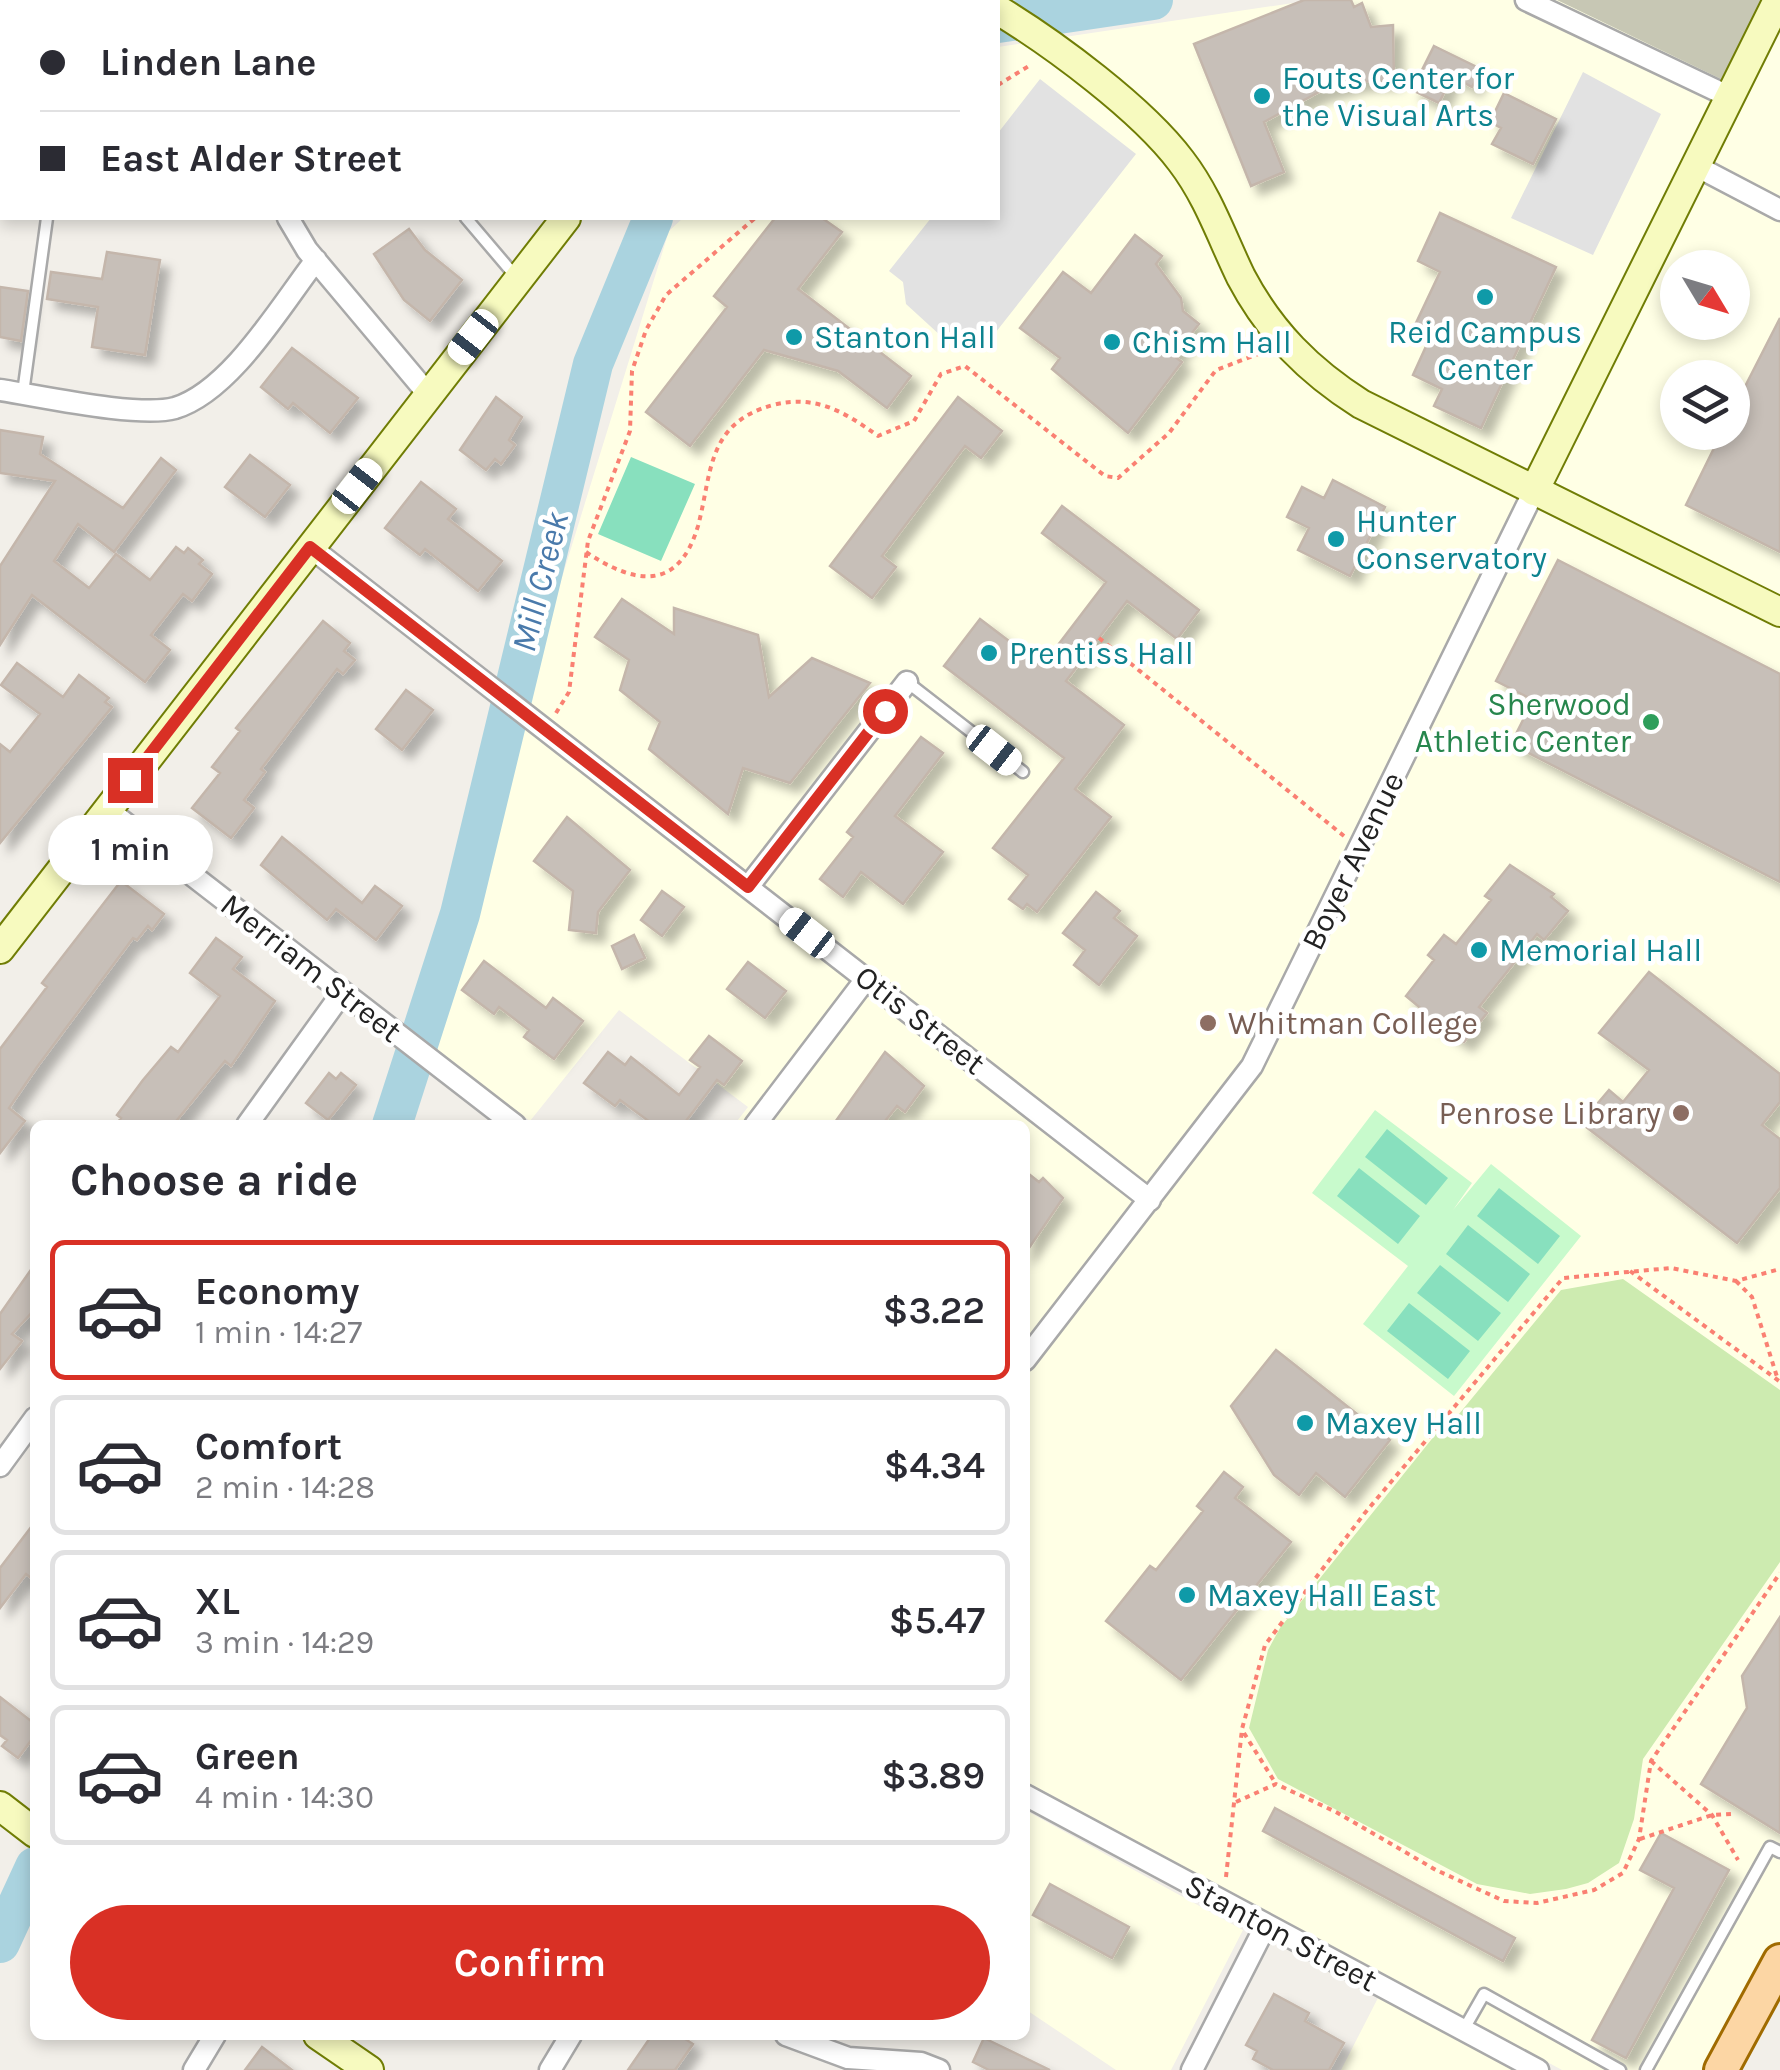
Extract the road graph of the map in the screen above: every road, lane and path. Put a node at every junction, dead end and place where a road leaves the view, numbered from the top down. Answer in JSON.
{"nodes":[{"id":1,"x":1526,"y":0,"type":"edge"},
{"id":2,"x":1778,"y":0,"type":"edge"},
{"id":3,"x":1000,"y":11,"type":"edge"},
{"id":4,"x":1050,"y":46,"type":"junction"},
{"id":5,"x":1000,"y":84,"type":"edge"},
{"id":6,"x":1730,"y":97,"type":"junction"},
{"id":7,"x":1696,"y":166,"type":"junction"},
{"id":8,"x":1780,"y":210,"type":"edge"},
{"id":9,"x":47,"y":220,"type":"edge"},
{"id":10,"x":289,"y":220,"type":"edge"},
{"id":11,"x":468,"y":220,"type":"edge"},
{"id":12,"x":564,"y":220,"type":"edge"},
{"id":13,"x":753,"y":220,"type":"edge"},
{"id":14,"x":316,"y":260,"type":"junction"},
{"id":15,"x":518,"y":279,"type":"junction"},
{"id":16,"x":1290,"y":350,"type":"junction"},
{"id":17,"x":0,"y":390,"type":"edge"},
{"id":18,"x":23,"y":393,"type":"junction"},
{"id":19,"x":428,"y":394,"type":"junction"},
{"id":20,"x":1534,"y":491,"type":"junction"},
{"id":21,"x":310,"y":547,"type":"junction"},
{"id":22,"x":586,"y":552,"type":"junction"},
{"id":23,"x":1780,"y":612,"type":"edge"},
{"id":24,"x":1099,"y":638,"type":"dead end"},
{"id":25,"x":908,"y":682,"type":"joint"},
{"id":26,"x":539,"y":724,"type":"junction"},
{"id":27,"x":1022,"y":772,"type":"dead end"},
{"id":28,"x":108,"y":810,"type":"junction"},
{"id":29,"x":1359,"y":848,"type":"junction"},
{"id":30,"x":748,"y":887,"type":"junction"},
{"id":31,"x":0,"y":950,"type":"edge"},
{"id":32,"x":866,"y":979,"type":"junction"},
{"id":33,"x":342,"y":993,"type":"junction"},
{"id":34,"x":251,"y":1120,"type":"edge"},
{"id":35,"x":509,"y":1120,"type":"edge"},
{"id":36,"x":759,"y":1120,"type":"edge"},
{"id":37,"x":1150,"y":1200,"type":"junction"},
{"id":38,"x":1780,"y":1269,"type":"edge"},
{"id":39,"x":1629,"y":1270,"type":"junction"},
{"id":40,"x":1736,"y":1280,"type":"junction"},
{"id":41,"x":1030,"y":1354,"type":"edge"},
{"id":42,"x":1779,"y":1382,"type":"edge"},
{"id":43,"x":30,"y":1425,"type":"edge"},
{"id":44,"x":0,"y":1466,"type":"edge"},
{"id":45,"x":1780,"y":1573,"type":"edge"},
{"id":46,"x":1242,"y":1730,"type":"junction"},
{"id":47,"x":1651,"y":1762,"type":"junction"},
{"id":48,"x":1276,"y":1784,"type":"junction"},
{"id":49,"x":1030,"y":1798,"type":"edge"},
{"id":50,"x":1235,"y":1802,"type":"junction"},
{"id":51,"x":1712,"y":1814,"type":"junction"},
{"id":52,"x":1731,"y":1814,"type":"dead end"},
{"id":53,"x":1639,"y":1839,"type":"junction"},
{"id":54,"x":1780,"y":1852,"type":"edge"},
{"id":55,"x":1738,"y":1860,"type":"dead end"},
{"id":56,"x":1226,"y":1875,"type":"dead end"},
{"id":57,"x":1266,"y":1925,"type":"junction"},
{"id":58,"x":1780,"y":1961,"type":"edge"},
{"id":59,"x":1464,"y":2030,"type":"junction"},
{"id":60,"x":213,"y":2040,"type":"edge"},
{"id":61,"x":325,"y":2040,"type":"edge"},
{"id":62,"x":568,"y":2040,"type":"edge"},
{"id":63,"x":799,"y":2040,"type":"edge"},
{"id":64,"x":194,"y":2070,"type":"edge"},
{"id":65,"x":369,"y":2070,"type":"edge"},
{"id":66,"x":550,"y":2070,"type":"edge"},
{"id":67,"x":939,"y":2070,"type":"edge"},
{"id":68,"x":1192,"y":2070,"type":"edge"},
{"id":69,"x":1538,"y":2070,"type":"edge"},
{"id":70,"x":1620,"y":2070,"type":"edge"},
{"id":71,"x":1646,"y":2070,"type":"edge"},
{"id":72,"x":1720,"y":2070,"type":"edge"}],
"edges":[{"from":1,"to":6,"type":"street"},
{"from":2,"to":6,"type":"street","name":"Boyer Avenue"},
{"from":3,"to":4,"type":"street"},
{"from":4,"to":5,"type":"path"},
{"from":4,"to":16,"type":"street"},
{"from":6,"to":7,"type":"street","name":"Boyer Avenue"},
{"from":7,"to":8,"type":"street"},
{"from":7,"to":20,"type":"street","name":"Boyer Avenue"},
{"from":9,"to":18,"type":"lane"},
{"from":10,"to":14,"type":"street"},
{"from":11,"to":15,"type":"lane"},
{"from":12,"to":15,"type":"street"},
{"from":13,"to":22,"type":"path"},
{"from":14,"to":18,"type":"street"},
{"from":14,"to":19,"type":"street"},
{"from":15,"to":19,"type":"street"},
{"from":16,"to":20,"type":"street"},
{"from":16,"to":22,"type":"path"},
{"from":17,"to":18,"type":"street"},
{"from":19,"to":21,"type":"street"},
{"from":20,"to":23,"type":"street"},
{"from":20,"to":29,"type":"street","name":"Boyer Avenue"},
{"from":21,"to":26,"type":"street","name":"Otis Street"},
{"from":21,"to":28,"type":"street"},
{"from":22,"to":26,"type":"path"},
{"from":24,"to":29,"type":"path"},
{"from":25,"to":27,"type":"lane"},
{"from":25,"to":30,"type":"street"},
{"from":26,"to":30,"type":"street","name":"Otis Street"},
{"from":28,"to":31,"type":"street"},
{"from":28,"to":33,"type":"street","name":"Merriam Street"},
{"from":29,"to":37,"type":"street","name":"Boyer Avenue"},
{"from":30,"to":32,"type":"street","name":"Otis Street"},
{"from":32,"to":36,"type":"street"},
{"from":32,"to":37,"type":"street","name":"Otis Street"},
{"from":33,"to":34,"type":"street"},
{"from":33,"to":35,"type":"street","name":"Merriam Street"},
{"from":37,"to":41,"type":"street","name":"Boyer Avenue"},
{"from":38,"to":40,"type":"path"},
{"from":39,"to":40,"type":"path"},
{"from":39,"to":42,"type":"path"},
{"from":39,"to":46,"type":"path"},
{"from":40,"to":42,"type":"path"},
{"from":43,"to":44,"type":"street"},
{"from":45,"to":47,"type":"path"},
{"from":46,"to":48,"type":"path"},
{"from":46,"to":50,"type":"path"},
{"from":47,"to":51,"type":"path"},
{"from":47,"to":53,"type":"path"},
{"from":48,"to":50,"type":"path"},
{"from":48,"to":53,"type":"path"},
{"from":49,"to":57,"type":"street","name":"Stanton Street"},
{"from":50,"to":56,"type":"path"},
{"from":51,"to":52,"type":"path"},
{"from":51,"to":53,"type":"path"},
{"from":51,"to":55,"type":"path"},
{"from":54,"to":71,"type":"lane"},
{"from":57,"to":59,"type":"street","name":"Stanton Street"},
{"from":57,"to":68,"type":"street"},
{"from":58,"to":72,"type":"main road"},
{"from":59,"to":69,"type":"street","name":"Stanton Street"},
{"from":59,"to":70,"type":"lane"},
{"from":60,"to":64,"type":"street"},
{"from":61,"to":65,"type":"street"},
{"from":62,"to":66,"type":"street"},
{"from":63,"to":67,"type":"street"}]}
